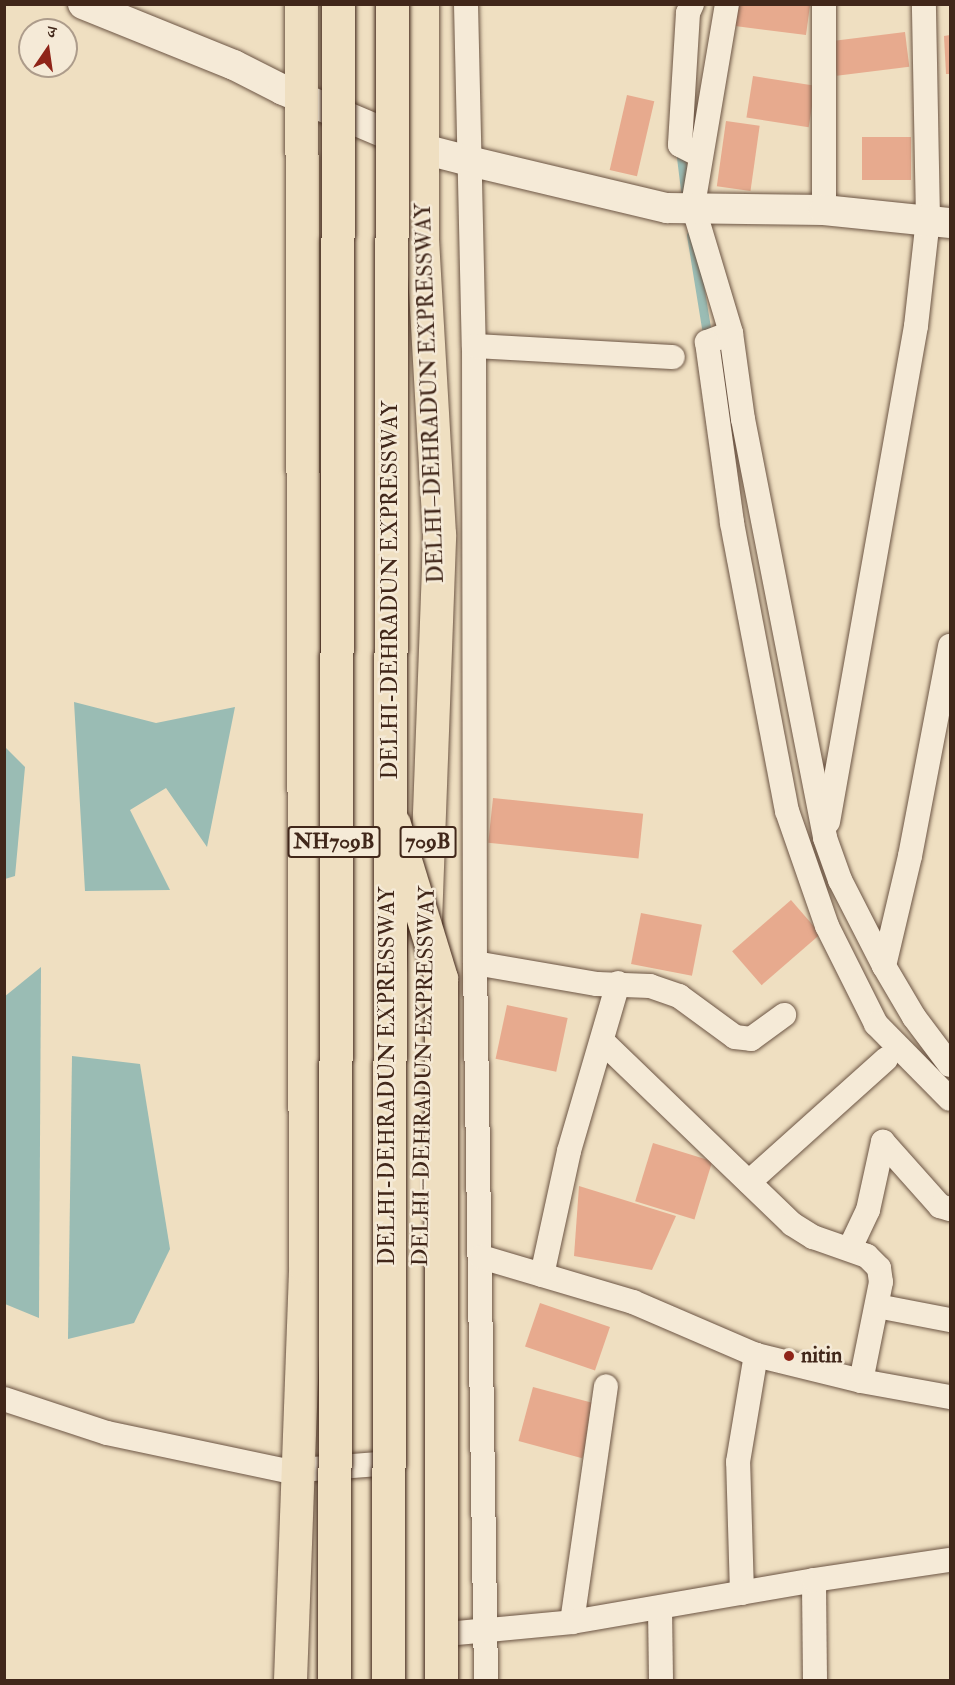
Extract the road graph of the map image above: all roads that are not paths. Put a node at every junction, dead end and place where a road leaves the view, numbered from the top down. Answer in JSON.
{"nodes":[{"id":1,"x":82,"y":4,"type":"edge"},
{"id":2,"x":301,"y":4,"type":"edge"},
{"id":3,"x":338,"y":4,"type":"edge"},
{"id":4,"x":392,"y":4,"type":"edge"},
{"id":5,"x":422,"y":4,"type":"edge"},
{"id":6,"x":466,"y":4,"type":"edge"},
{"id":7,"x":692,"y":4,"type":"edge"},
{"id":8,"x":727,"y":4,"type":"edge"},
{"id":9,"x":824,"y":4,"type":"edge"},
{"id":10,"x":924,"y":4,"type":"edge"},
{"id":11,"x":300,"y":97,"type":"junction"},
{"id":12,"x":423,"y":149,"type":"junction"},
{"id":13,"x":700,"y":155,"type":"junction"},
{"id":14,"x":469,"y":161,"type":"junction"},
{"id":15,"x":680,"y":207,"type":"junction"},
{"id":16,"x":824,"y":210,"type":"junction"},
{"id":17,"x":939,"y":221,"type":"edge"},
{"id":18,"x":720,"y":337,"type":"junction"},
{"id":19,"x":474,"y":346,"type":"junction"},
{"id":20,"x":673,"y":357,"type":"dead end"},
{"id":21,"x":951,"y":646,"type":"edge"},
{"id":22,"x":389,"y":808,"type":"junction"},
{"id":23,"x":825,"y":838,"type":"junction"},
{"id":24,"x":475,"y":963,"type":"junction"},
{"id":25,"x":884,"y":966,"type":"junction"},
{"id":26,"x":618,"y":983,"type":"junction"},
{"id":27,"x":784,"y":1015,"type":"dead end"},
{"id":28,"x":602,"y":1041,"type":"junction"},
{"id":29,"x":886,"y":1059,"type":"dead end"},
{"id":30,"x":951,"y":1065,"type":"edge"},
{"id":31,"x":951,"y":1099,"type":"edge"},
{"id":32,"x":749,"y":1182,"type":"junction"},
{"id":33,"x":951,"y":1209,"type":"edge"},
{"id":34,"x":850,"y":1248,"type":"junction"},
{"id":35,"x":481,"y":1257,"type":"junction"},
{"id":36,"x":542,"y":1275,"type":"junction"},
{"id":37,"x":877,"y":1306,"type":"junction"},
{"id":38,"x":951,"y":1320,"type":"edge"},
{"id":39,"x":756,"y":1354,"type":"junction"},
{"id":40,"x":861,"y":1381,"type":"junction"},
{"id":41,"x":606,"y":1386,"type":"dead end"},
{"id":42,"x":951,"y":1397,"type":"edge"},
{"id":43,"x":4,"y":1399,"type":"edge"},
{"id":44,"x":419,"y":1461,"type":"junction"},
{"id":45,"x":298,"y":1470,"type":"junction"},
{"id":46,"x":951,"y":1560,"type":"edge"},
{"id":47,"x":814,"y":1580,"type":"junction"},
{"id":48,"x":742,"y":1593,"type":"junction"},
{"id":49,"x":660,"y":1608,"type":"junction"},
{"id":50,"x":572,"y":1622,"type":"junction"},
{"id":51,"x":483,"y":1633,"type":"junction"},
{"id":52,"x":418,"y":1636,"type":"junction"},
{"id":53,"x":290,"y":1680,"type":"edge"},
{"id":54,"x":334,"y":1680,"type":"edge"},
{"id":55,"x":388,"y":1680,"type":"edge"},
{"id":56,"x":418,"y":1680,"type":"edge"},
{"id":57,"x":441,"y":1680,"type":"edge"},
{"id":58,"x":486,"y":1680,"type":"edge"},
{"id":59,"x":661,"y":1680,"type":"edge"},
{"id":60,"x":815,"y":1680,"type":"edge"}],
"edges":[{"from":1,"to":11,"type":"street"},
{"from":2,"to":11,"type":"main road"},
{"from":3,"to":54,"type":"main road","number":"NH709B","bridge":true},
{"from":4,"to":22,"type":"main road","name":"DELHI-DEHRADUN EXPRESSWAY","number":"NH709B","bridge":true},
{"from":5,"to":12,"type":"main road","name":"DELHI–DEHRADUN EXPRESSWAY","number":"709B"},
{"from":6,"to":14,"type":"street"},
{"from":7,"to":13,"type":"street"},
{"from":8,"to":13,"type":"street"},
{"from":9,"to":16,"type":"street"},
{"from":10,"to":17,"type":"street"},
{"from":11,"to":12,"type":"street"},
{"from":11,"to":45,"type":"main road"},
{"from":12,"to":14,"type":"street"},
{"from":12,"to":44,"type":"main road","name":"DELHI–DEHRADUN EXPRESSWAY","number":"709B"},
{"from":13,"to":15,"type":"street"},
{"from":14,"to":15,"type":"street"},
{"from":14,"to":19,"type":"street"},
{"from":15,"to":16,"type":"street"},
{"from":15,"to":18,"type":"street"},
{"from":16,"to":17,"type":"street"},
{"from":17,"to":23,"type":"street"},
{"from":18,"to":23,"type":"street"},
{"from":18,"to":31,"type":"street"},
{"from":19,"to":20,"type":"street"},
{"from":19,"to":24,"type":"street"},
{"from":21,"to":25,"type":"street"},
{"from":22,"to":55,"type":"main road","name":"DELHI-DEHRADUN EXPRESSWAY","number":"NH709B","bridge":true},
{"from":22,"to":57,"type":"main road","bridge":true},
{"from":23,"to":25,"type":"street"},
{"from":24,"to":26,"type":"street"},
{"from":24,"to":35,"type":"street"},
{"from":25,"to":30,"type":"street"},
{"from":26,"to":27,"type":"street"},
{"from":26,"to":28,"type":"street"},
{"from":28,"to":32,"type":"street"},
{"from":28,"to":36,"type":"street"},
{"from":29,"to":32,"type":"street"},
{"from":32,"to":34,"type":"street"},
{"from":33,"to":34,"type":"street"},
{"from":34,"to":37,"type":"street"},
{"from":35,"to":36,"type":"street"},
{"from":35,"to":51,"type":"street"},
{"from":36,"to":39,"type":"street"},
{"from":37,"to":38,"type":"street"},
{"from":37,"to":40,"type":"street"},
{"from":39,"to":40,"type":"street"},
{"from":39,"to":48,"type":"street"},
{"from":40,"to":42,"type":"street"},
{"from":41,"to":50,"type":"street"},
{"from":43,"to":45,"type":"street"},
{"from":44,"to":45,"type":"street"},
{"from":44,"to":52,"type":"main road","name":"DELHI–DEHRADUN EXPRESSWAY","number":"709B"},
{"from":45,"to":53,"type":"main road"},
{"from":46,"to":47,"type":"street"},
{"from":47,"to":48,"type":"street"},
{"from":47,"to":60,"type":"street"},
{"from":48,"to":49,"type":"street"},
{"from":49,"to":50,"type":"street"},
{"from":49,"to":59,"type":"street"},
{"from":50,"to":51,"type":"street"},
{"from":51,"to":52,"type":"street"},
{"from":51,"to":58,"type":"street"},
{"from":52,"to":56,"type":"main road","name":"DELHI–DEHRADUN EXPRESSWAY","number":"709B"}]}
